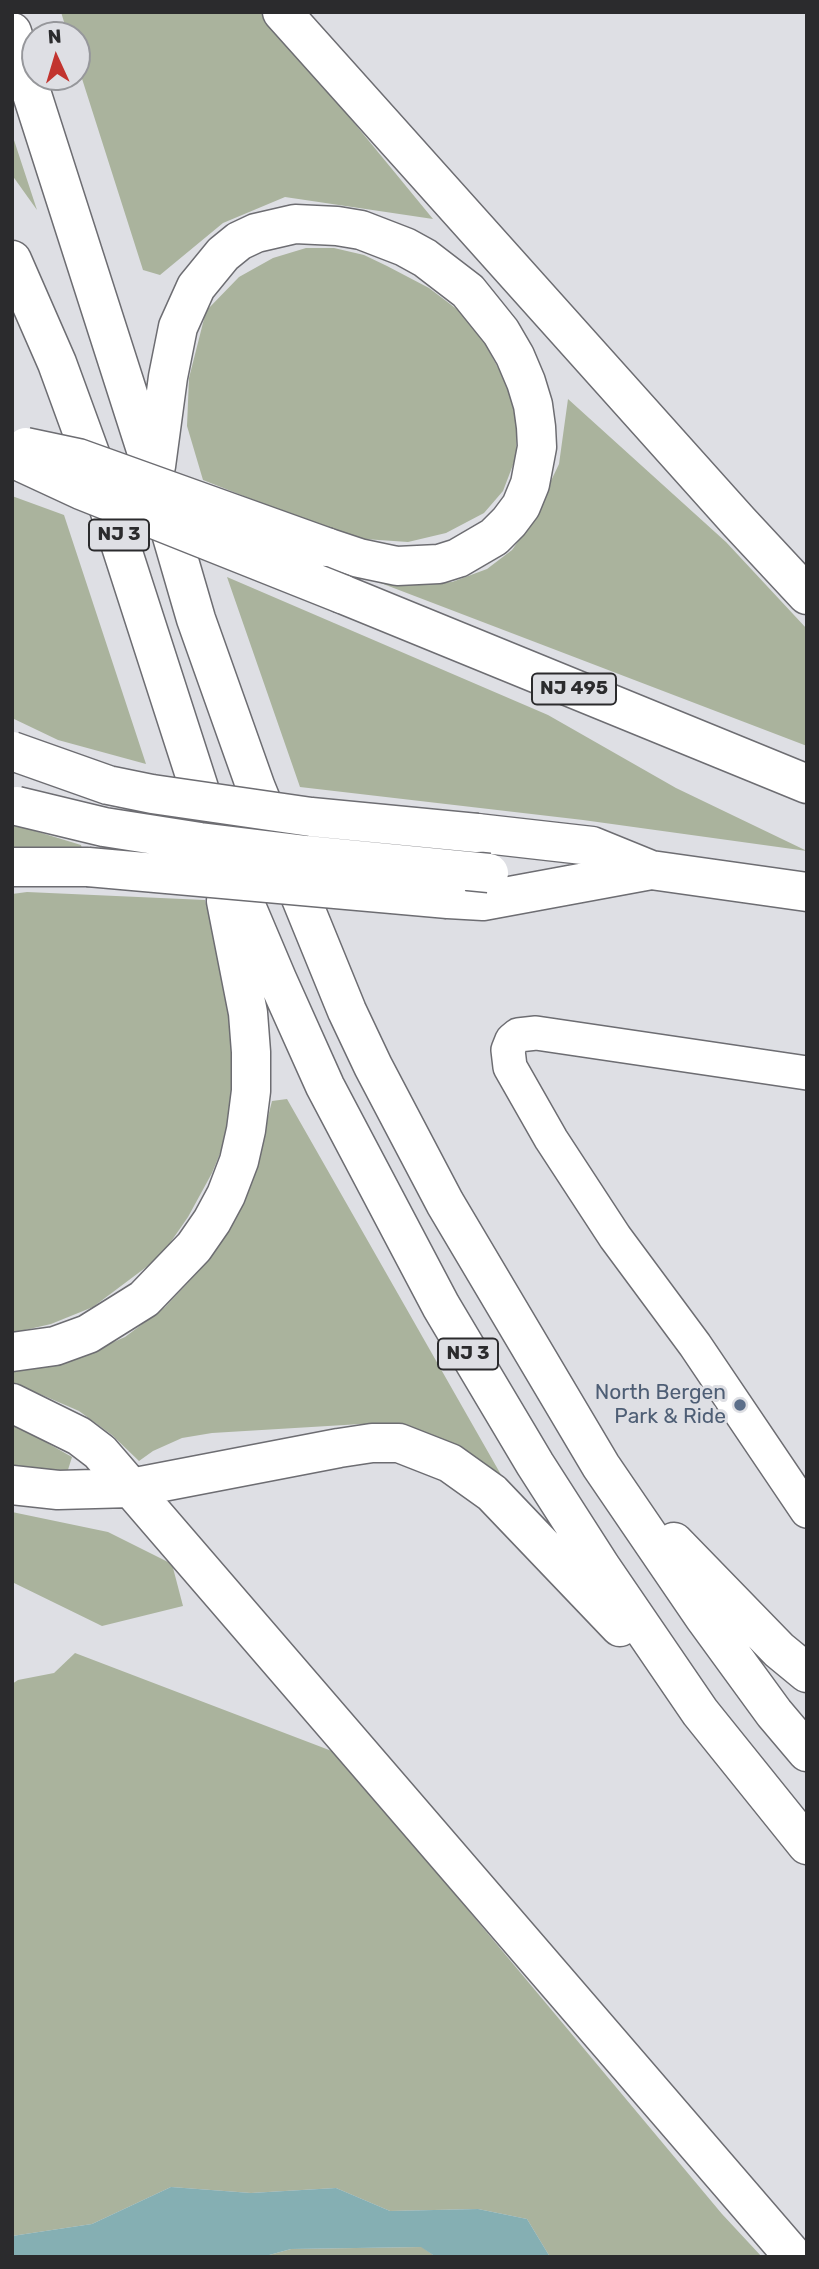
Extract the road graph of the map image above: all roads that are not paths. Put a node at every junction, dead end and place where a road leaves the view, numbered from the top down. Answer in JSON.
{"nodes":[{"id":1,"x":282,"y":12,"type":"edge"},
{"id":2,"x":12,"y":33,"type":"edge"},
{"id":3,"x":12,"y":260,"type":"edge"},
{"id":4,"x":12,"y":443,"type":"edge"},
{"id":5,"x":12,"y":458,"type":"edge"},
{"id":6,"x":155,"y":478,"type":"junction"},
{"id":7,"x":807,"y":595,"type":"edge"},
{"id":8,"x":12,"y":751,"type":"edge"},
{"id":9,"x":807,"y":784,"type":"edge"},
{"id":10,"x":15,"y":805,"type":"edge"},
{"id":11,"x":208,"y":817,"type":"junction"},
{"id":12,"x":12,"y":867,"type":"edge"},
{"id":13,"x":651,"y":870,"type":"junction"},
{"id":14,"x":590,"y":882,"type":"junction"},
{"id":15,"x":807,"y":892,"type":"edge"},
{"id":16,"x":807,"y":1073,"type":"edge"},
{"id":17,"x":12,"y":1352,"type":"edge"},
{"id":18,"x":12,"y":1403,"type":"edge"},
{"id":19,"x":601,"y":1466,"type":"junction"},
{"id":20,"x":12,"y":1485,"type":"edge"},
{"id":21,"x":131,"y":1488,"type":"junction"},
{"id":22,"x":807,"y":1511,"type":"edge"},
{"id":23,"x":807,"y":1673,"type":"edge"},
{"id":24,"x":700,"y":1712,"type":"junction"},
{"id":25,"x":807,"y":1752,"type":"edge"},
{"id":26,"x":807,"y":1845,"type":"edge"},
{"id":27,"x":794,"y":2257,"type":"edge"}],
"edges":[{"from":1,"to":7,"type":"highway"},
{"from":2,"to":6,"type":"highway","number":"NJ 3"},
{"from":3,"to":11,"type":"highway","number":"NJ 3"},
{"from":4,"to":6,"type":"highway","bridge":true},
{"from":5,"to":9,"type":"highway","number":"NJ 495","bridge":true},
{"from":6,"to":19,"type":"highway","number":"NJ 3"},
{"from":8,"to":13,"type":"highway","bridge":true},
{"from":10,"to":14,"type":"highway","bridge":true},
{"from":11,"to":17,"type":"highway"},
{"from":11,"to":24,"type":"highway","number":"NJ 3"},
{"from":12,"to":14,"type":"highway","bridge":true},
{"from":13,"to":14,"type":"highway"},
{"from":13,"to":15,"type":"highway"},
{"from":16,"to":22,"type":"lane"},
{"from":18,"to":21,"type":"highway"},
{"from":19,"to":23,"type":"highway"},
{"from":19,"to":25,"type":"highway","number":"NJ 3"},
{"from":20,"to":21,"type":"highway"},
{"from":21,"to":24,"type":"highway"},
{"from":21,"to":27,"type":"highway"},
{"from":24,"to":26,"type":"highway","number":"NJ 3"}]}
